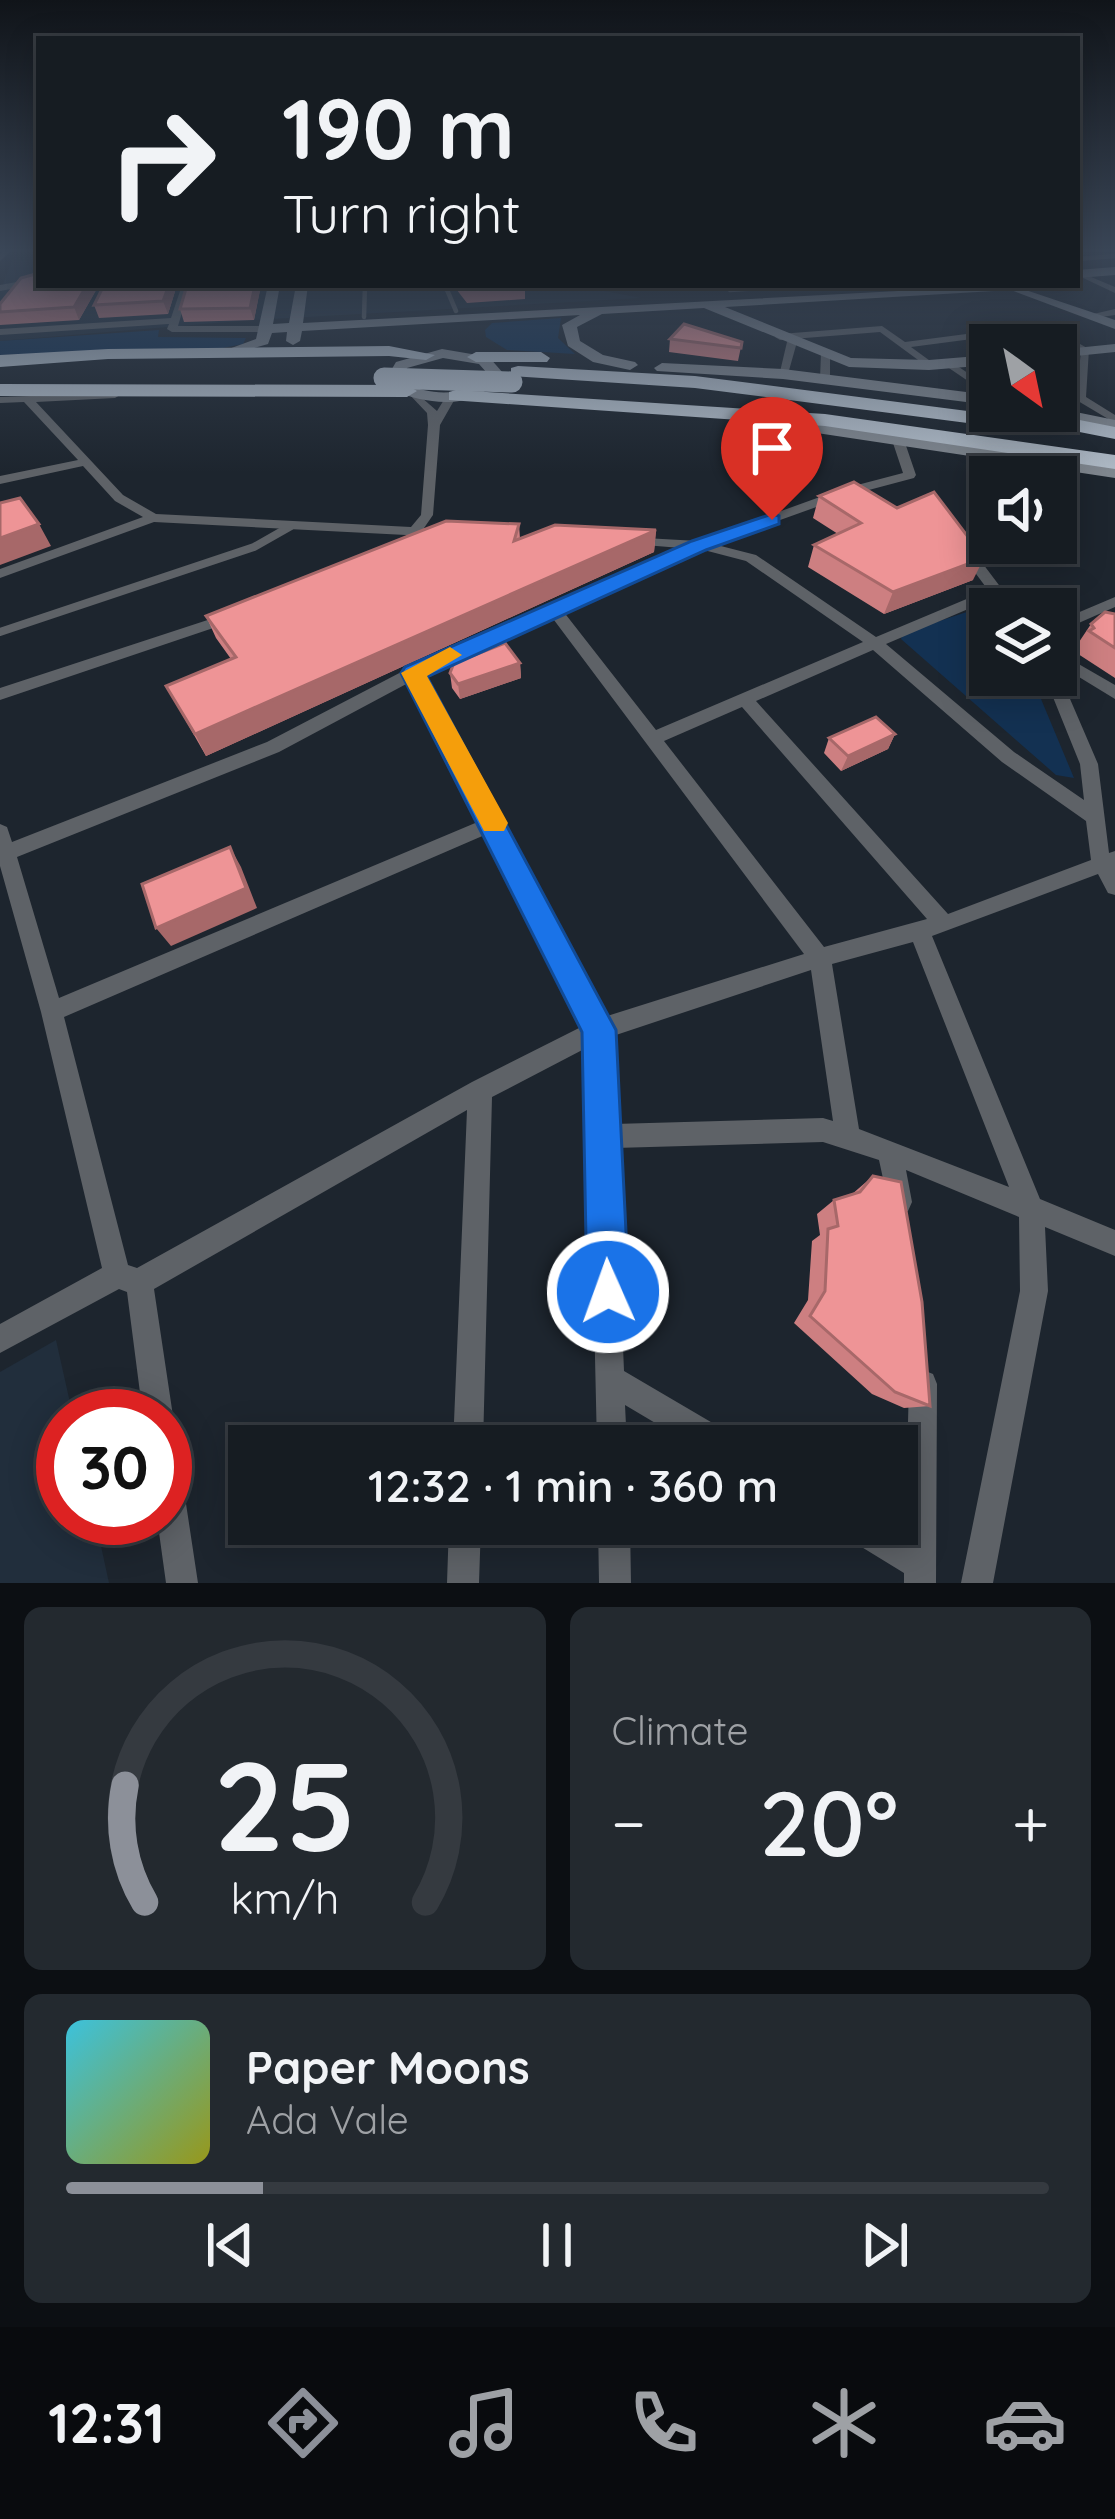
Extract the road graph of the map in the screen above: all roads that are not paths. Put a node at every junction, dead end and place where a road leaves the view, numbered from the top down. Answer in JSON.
{"nodes":[{"id":1,"x":265,"y":325,"type":"edge"},
{"id":2,"x":294,"y":325,"type":"edge"},
{"id":3,"x":101,"y":326,"type":"edge"},
{"id":4,"x":172,"y":326,"type":"edge"},
{"id":5,"x":255,"y":326,"type":"edge"},
{"id":6,"x":449,"y":326,"type":"edge"},
{"id":7,"x":462,"y":326,"type":"edge"},
{"id":8,"x":569,"y":326,"type":"edge"},
{"id":9,"x":756,"y":326,"type":"edge"},
{"id":10,"x":85,"y":327,"type":"joint"},
{"id":11,"x":0,"y":332,"type":"edge"},
{"id":12,"x":786,"y":339,"type":"junction"},
{"id":13,"x":903,"y":345,"type":"junction"},
{"id":14,"x":1115,"y":348,"type":"edge"},
{"id":15,"x":1085,"y":351,"type":"junction"},
{"id":16,"x":311,"y":352,"type":"junction"},
{"id":17,"x":1077,"y":352,"type":"edge"},
{"id":18,"x":231,"y":353,"type":"junction"},
{"id":19,"x":429,"y":354,"type":"junction"},
{"id":20,"x":474,"y":356,"type":"junction"},
{"id":21,"x":825,"y":356,"type":"junction"},
{"id":22,"x":0,"y":360,"type":"edge"},
{"id":23,"x":969,"y":362,"type":"edge"},
{"id":24,"x":950,"y":364,"type":"junction"},
{"id":25,"x":630,"y":365,"type":"junction"},
{"id":26,"x":929,"y":365,"type":"junction"},
{"id":27,"x":662,"y":368,"type":"junction"},
{"id":28,"x":0,"y":371,"type":"edge"},
{"id":29,"x":387,"y":372,"type":"junction"},
{"id":30,"x":783,"y":374,"type":"junction"},
{"id":31,"x":515,"y":377,"type":"junction"},
{"id":32,"x":969,"y":377,"type":"edge"},
{"id":33,"x":825,"y":379,"type":"junction"},
{"id":34,"x":0,"y":386,"type":"edge"},
{"id":35,"x":215,"y":390,"type":"junction"},
{"id":36,"x":410,"y":392,"type":"junction"},
{"id":37,"x":969,"y":394,"type":"edge"},
{"id":38,"x":969,"y":394,"type":"edge"},
{"id":39,"x":454,"y":396,"type":"junction"},
{"id":40,"x":1077,"y":397,"type":"edge"},
{"id":41,"x":1082,"y":398,"type":"junction"},
{"id":42,"x":0,"y":400,"type":"edge"},
{"id":43,"x":28,"y":400,"type":"junction"},
{"id":44,"x":693,"y":411,"type":"junction"},
{"id":45,"x":1077,"y":419,"type":"edge"},
{"id":46,"x":1077,"y":423,"type":"edge"},
{"id":47,"x":434,"y":425,"type":"junction"},
{"id":48,"x":1115,"y":429,"type":"edge"},
{"id":49,"x":897,"y":436,"type":"junction"},
{"id":50,"x":1115,"y":458,"type":"edge"},
{"id":51,"x":82,"y":463,"type":"junction"},
{"id":52,"x":1115,"y":473,"type":"edge"},
{"id":53,"x":910,"y":475,"type":"junction"},
{"id":54,"x":0,"y":480,"type":"edge"},
{"id":55,"x":922,"y":491,"type":"edge"},
{"id":56,"x":153,"y":518,"type":"junction"},
{"id":57,"x":291,"y":526,"type":"junction"},
{"id":58,"x":419,"y":532,"type":"junction"},
{"id":59,"x":463,"y":533,"type":"edge"},
{"id":60,"x":618,"y":539,"type":"edge"},
{"id":61,"x":959,"y":541,"type":"edge"},
{"id":62,"x":699,"y":545,"type":"junction"},
{"id":63,"x":384,"y":554,"type":"edge"},
{"id":64,"x":0,"y":574,"type":"edge"},
{"id":65,"x":995,"y":588,"type":"edge"},
{"id":66,"x":1115,"y":602,"type":"edge"},
{"id":67,"x":969,"y":603,"type":"edge"},
{"id":68,"x":251,"y":609,"type":"edge"},
{"id":69,"x":555,"y":610,"type":"junction"},
{"id":70,"x":1077,"y":619,"type":"edge"},
{"id":71,"x":0,"y":632,"type":"edge"},
{"id":72,"x":876,"y":644,"type":"junction"},
{"id":73,"x":1077,"y":669,"type":"edge"},
{"id":74,"x":413,"y":673,"type":"junction"},
{"id":75,"x":1115,"y":693,"type":"edge"},
{"id":76,"x":0,"y":694,"type":"edge"},
{"id":77,"x":1061,"y":696,"type":"edge"},
{"id":78,"x":745,"y":699,"type":"junction"},
{"id":79,"x":652,"y":739,"type":"junction"},
{"id":80,"x":1095,"y":818,"type":"junction"},
{"id":81,"x":494,"y":823,"type":"junction"},
{"id":82,"x":3,"y":846,"type":"edge"},
{"id":83,"x":1108,"y":860,"type":"edge"},
{"id":84,"x":1115,"y":887,"type":"edge"},
{"id":85,"x":932,"y":927,"type":"junction"},
{"id":86,"x":820,"y":958,"type":"junction"},
{"id":87,"x":52,"y":1012,"type":"junction"},
{"id":88,"x":599,"y":1030,"type":"junction"},
{"id":89,"x":480,"y":1090,"type":"junction"},
{"id":90,"x":603,"y":1136,"type":"junction"},
{"id":91,"x":848,"y":1138,"type":"junction"},
{"id":92,"x":890,"y":1150,"type":"junction"},
{"id":93,"x":1032,"y":1212,"type":"junction"},
{"id":94,"x":905,"y":1242,"type":"edge"},
{"id":95,"x":1115,"y":1244,"type":"edge"},
{"id":96,"x":128,"y":1279,"type":"junction"},
{"id":97,"x":0,"y":1339,"type":"edge"},
{"id":98,"x":921,"y":1354,"type":"edge"},
{"id":99,"x":610,"y":1379,"type":"junction"},
{"id":100,"x":152,"y":1389,"type":"edge"},
{"id":101,"x":469,"y":1425,"type":"edge"},
{"id":102,"x":611,"y":1425,"type":"edge"},
{"id":103,"x":687,"y":1425,"type":"edge"},
{"id":104,"x":177,"y":1545,"type":"edge"},
{"id":105,"x":464,"y":1545,"type":"edge"},
{"id":106,"x":614,"y":1545,"type":"edge"},
{"id":107,"x":882,"y":1545,"type":"edge"},
{"id":108,"x":921,"y":1574,"type":"edge"},
{"id":109,"x":182,"y":1583,"type":"edge"},
{"id":110,"x":463,"y":1583,"type":"edge"},
{"id":111,"x":615,"y":1583,"type":"edge"},
{"id":112,"x":977,"y":1583,"type":"edge"}],
"edges":[{"from":1,"to":18,"type":"main road"},
{"from":2,"to":16,"type":"main road"},
{"from":3,"to":10,"type":"street"},
{"from":4,"to":5,"type":"street"},
{"from":6,"to":19,"type":"main road"},
{"from":7,"to":20,"type":"main road"},
{"from":8,"to":25,"type":"main road"},
{"from":9,"to":12,"type":"main road"},
{"from":10,"to":11,"type":"street"},
{"from":12,"to":13,"type":"street"},
{"from":12,"to":21,"type":"main road"},
{"from":12,"to":30,"type":"street"},
{"from":13,"to":15,"type":"street"},
{"from":13,"to":26,"type":"street"},
{"from":14,"to":15,"type":"main road"},
{"from":15,"to":17,"type":"main road"},
{"from":15,"to":41,"type":"street"},
{"from":16,"to":18,"type":"highway"},
{"from":16,"to":19,"type":"highway"},
{"from":18,"to":22,"type":"highway"},
{"from":19,"to":20,"type":"main road"},
{"from":19,"to":36,"type":"main road"},
{"from":20,"to":25,"type":"highway"},
{"from":20,"to":39,"type":"main road"},
{"from":21,"to":26,"type":"main road"},
{"from":21,"to":33,"type":"street"},
{"from":23,"to":24,"type":"main road"},
{"from":24,"to":26,"type":"main road"},
{"from":24,"to":32,"type":"street"},
{"from":25,"to":27,"type":"highway"},
{"from":27,"to":30,"type":"main road"},
{"from":27,"to":38,"type":"highway"},
{"from":28,"to":29,"type":"highway"},
{"from":29,"to":31,"type":"highway","bridge":true},
{"from":29,"to":34,"type":"highway"},
{"from":30,"to":33,"type":"main road"},
{"from":31,"to":48,"type":"highway"},
{"from":31,"to":50,"type":"highway"},
{"from":33,"to":37,"type":"main road"},
{"from":34,"to":35,"type":"highway"},
{"from":35,"to":36,"type":"highway"},
{"from":35,"to":43,"type":"street"},
{"from":36,"to":39,"type":"main road"},
{"from":36,"to":47,"type":"street"},
{"from":39,"to":44,"type":"highway"},
{"from":39,"to":47,"type":"street"},
{"from":40,"to":41,"type":"street"},
{"from":41,"to":48,"type":"street"},
{"from":42,"to":43,"type":"street"},
{"from":43,"to":51,"type":"street"},
{"from":44,"to":49,"type":"main road"},
{"from":44,"to":50,"type":"highway"},
{"from":45,"to":48,"type":"main road"},
{"from":46,"to":48,"type":"highway"},
{"from":47,"to":58,"type":"street"},
{"from":49,"to":52,"type":"main road"},
{"from":49,"to":53,"type":"street"},
{"from":51,"to":54,"type":"street"},
{"from":51,"to":56,"type":"street"},
{"from":53,"to":55,"type":"street"},
{"from":53,"to":62,"type":"street"},
{"from":56,"to":57,"type":"street"},
{"from":56,"to":64,"type":"street"},
{"from":57,"to":58,"type":"street"},
{"from":57,"to":71,"type":"lane"},
{"from":58,"to":59,"type":"street"},
{"from":58,"to":63,"type":"street"},
{"from":60,"to":62,"type":"street"},
{"from":61,"to":65,"type":"street"},
{"from":62,"to":69,"type":"street"},
{"from":62,"to":72,"type":"street"},
{"from":66,"to":70,"type":"street"},
{"from":67,"to":72,"type":"street"},
{"from":68,"to":76,"type":"street"},
{"from":69,"to":74,"type":"street"},
{"from":69,"to":79,"type":"street"},
{"from":72,"to":78,"type":"street"},
{"from":72,"to":80,"type":"street"},
{"from":73,"to":75,"type":"street"},
{"from":74,"to":81,"type":"street"},
{"from":74,"to":82,"type":"street"},
{"from":77,"to":80,"type":"street"},
{"from":78,"to":79,"type":"street"},
{"from":78,"to":85,"type":"street"},
{"from":79,"to":86,"type":"street"},
{"from":80,"to":83,"type":"street"},
{"from":81,"to":87,"type":"street"},
{"from":81,"to":88,"type":"street"},
{"from":82,"to":87,"type":"street"},
{"from":83,"to":84,"type":"street"},
{"from":83,"to":85,"type":"street"},
{"from":85,"to":86,"type":"street"},
{"from":85,"to":93,"type":"street"},
{"from":86,"to":88,"type":"street"},
{"from":86,"to":91,"type":"street"},
{"from":87,"to":96,"type":"street"},
{"from":88,"to":89,"type":"street"},
{"from":88,"to":90,"type":"street"},
{"from":89,"to":96,"type":"street"},
{"from":89,"to":101,"type":"street"},
{"from":90,"to":91,"type":"street"},
{"from":90,"to":99,"type":"street"},
{"from":91,"to":92,"type":"street"},
{"from":92,"to":93,"type":"street"},
{"from":92,"to":94,"type":"street"},
{"from":93,"to":95,"type":"street"},
{"from":93,"to":112,"type":"street"},
{"from":96,"to":97,"type":"street"},
{"from":96,"to":100,"type":"street"},
{"from":98,"to":108,"type":"street"},
{"from":99,"to":102,"type":"street"},
{"from":99,"to":103,"type":"street"},
{"from":104,"to":109,"type":"street"},
{"from":105,"to":110,"type":"street"},
{"from":106,"to":111,"type":"street"},
{"from":107,"to":108,"type":"street"}]}
